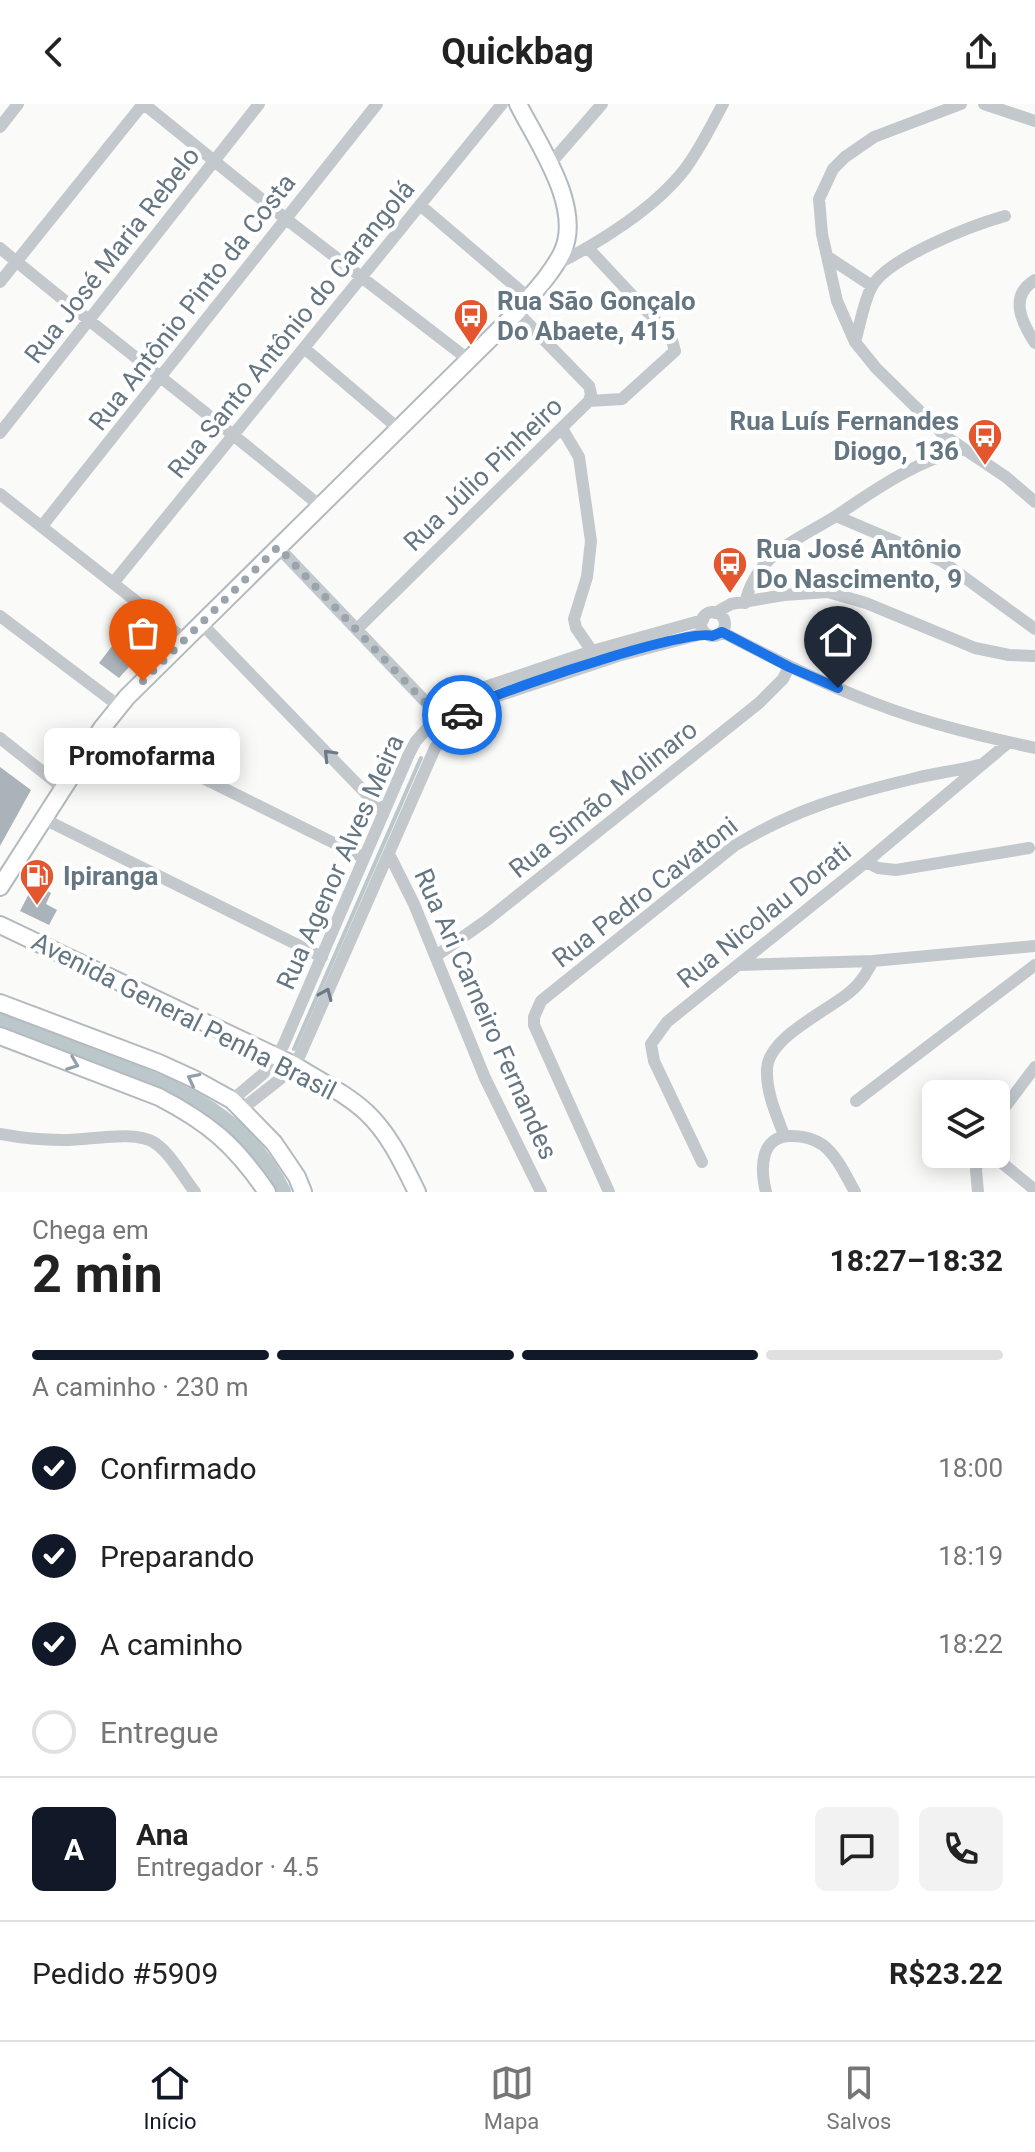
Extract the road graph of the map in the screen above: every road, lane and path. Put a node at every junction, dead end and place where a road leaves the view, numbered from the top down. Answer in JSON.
{"nodes":[{"id":1,"x":18,"y":104,"type":"edge"},
{"id":2,"x":143,"y":104,"type":"edge"},
{"id":3,"x":259,"y":104,"type":"edge"},
{"id":4,"x":377,"y":104,"type":"edge"},
{"id":5,"x":502,"y":104,"type":"edge"},
{"id":6,"x":518,"y":104,"type":"edge"},
{"id":7,"x":602,"y":104,"type":"edge"},
{"id":8,"x":723,"y":104,"type":"edge"},
{"id":9,"x":961,"y":104,"type":"edge"},
{"id":10,"x":984,"y":104,"type":"edge"},
{"id":11,"x":1035,"y":121,"type":"edge"},
{"id":12,"x":0,"y":127,"type":"edge"},
{"id":13,"x":213,"y":161,"type":"junction"},
{"id":14,"x":549,"y":165,"type":"junction"},
{"id":15,"x":420,"y":205,"type":"junction"},
{"id":16,"x":1005,"y":216,"type":"dead end"},
{"id":17,"x":286,"y":219,"type":"junction"},
{"id":18,"x":0,"y":248,"type":"edge"},
{"id":19,"x":588,"y":248,"type":"junction"},
{"id":20,"x":827,"y":256,"type":"junction"},
{"id":21,"x":16,"y":262,"type":"junction"},
{"id":22,"x":555,"y":265,"type":"junction"},
{"id":23,"x":362,"y":277,"type":"junction"},
{"id":24,"x":1035,"y":280,"type":"edge"},
{"id":25,"x":0,"y":282,"type":"edge"},
{"id":26,"x":872,"y":286,"type":"junction"},
{"id":27,"x":529,"y":298,"type":"junction"},
{"id":28,"x":517,"y":312,"type":"junction"},
{"id":29,"x":87,"y":320,"type":"junction"},
{"id":30,"x":855,"y":342,"type":"junction"},
{"id":31,"x":1035,"y":343,"type":"edge"},
{"id":32,"x":304,"y":348,"type":"junction"},
{"id":33,"x":469,"y":360,"type":"junction"},
{"id":34,"x":161,"y":377,"type":"junction"},
{"id":35,"x":589,"y":401,"type":"junction"},
{"id":36,"x":399,"y":429,"type":"junction"},
{"id":37,"x":563,"y":430,"type":"junction"},
{"id":38,"x":0,"y":433,"type":"edge"},
{"id":39,"x":234,"y":434,"type":"junction"},
{"id":40,"x":964,"y":449,"type":"junction"},
{"id":41,"x":0,"y":494,"type":"edge"},
{"id":42,"x":1035,"y":502,"type":"edge"},
{"id":43,"x":320,"y":506,"type":"junction"},
{"id":44,"x":836,"y":516,"type":"junction"},
{"id":45,"x":42,"y":526,"type":"junction"},
{"id":46,"x":278,"y":547,"type":"junction"},
{"id":47,"x":114,"y":582,"type":"junction"},
{"id":48,"x":741,"y":604,"type":"junction"},
{"id":49,"x":0,"y":616,"type":"edge"},
{"id":50,"x":719,"y":616,"type":"junction"},
{"id":51,"x":200,"y":622,"type":"junction"},
{"id":52,"x":704,"y":626,"type":"junction"},
{"id":53,"x":358,"y":628,"type":"junction"},
{"id":54,"x":1035,"y":629,"type":"edge"},
{"id":55,"x":722,"y":632,"type":"junction"},
{"id":56,"x":184,"y":639,"type":"junction"},
{"id":57,"x":592,"y":651,"type":"junction"},
{"id":58,"x":1035,"y":656,"type":"edge"},
{"id":59,"x":789,"y":667,"type":"junction"},
{"id":60,"x":119,"y":706,"type":"junction"},
{"id":61,"x":438,"y":716,"type":"junction"},
{"id":62,"x":450,"y":726,"type":"junction"},
{"id":63,"x":102,"y":728,"type":"junction"},
{"id":64,"x":0,"y":738,"type":"edge"},
{"id":65,"x":416,"y":741,"type":"junction"},
{"id":66,"x":1009,"y":742,"type":"junction"},
{"id":67,"x":435,"y":748,"type":"junction"},
{"id":68,"x":1035,"y":748,"type":"edge"},
{"id":69,"x":979,"y":765,"type":"junction"},
{"id":70,"x":63,"y":788,"type":"junction"},
{"id":71,"x":383,"y":811,"type":"junction"},
{"id":72,"x":44,"y":819,"type":"junction"},
{"id":73,"x":1029,"y":848,"type":"dead end"},
{"id":74,"x":389,"y":854,"type":"junction"},
{"id":75,"x":364,"y":858,"type":"junction"},
{"id":76,"x":866,"y":862,"type":"junction"},
{"id":77,"x":6,"y":863,"type":"edge"},
{"id":78,"x":0,"y":887,"type":"edge"},
{"id":79,"x":0,"y":925,"type":"edge"},
{"id":80,"x":1035,"y":946,"type":"edge"},
{"id":81,"x":436,"y":956,"type":"junction"},
{"id":82,"x":322,"y":957,"type":"junction"},
{"id":83,"x":873,"y":961,"type":"junction"},
{"id":84,"x":738,"y":965,"type":"junction"},
{"id":85,"x":1035,"y":965,"type":"edge"},
{"id":86,"x":0,"y":1003,"type":"edge"},
{"id":87,"x":0,"y":1036,"type":"edge"},
{"id":88,"x":275,"y":1057,"type":"junction"},
{"id":89,"x":294,"y":1065,"type":"junction"},
{"id":90,"x":1035,"y":1067,"type":"edge"},
{"id":91,"x":1010,"y":1100,"type":"edge"},
{"id":92,"x":856,"y":1101,"type":"dead end"},
{"id":93,"x":237,"y":1105,"type":"junction"},
{"id":94,"x":0,"y":1134,"type":"edge"},
{"id":95,"x":784,"y":1135,"type":"junction"},
{"id":96,"x":702,"y":1162,"type":"dead end"},
{"id":97,"x":976,"y":1168,"type":"edge"},
{"id":98,"x":1008,"y":1168,"type":"edge"},
{"id":99,"x":1035,"y":1190,"type":"edge"},
{"id":100,"x":195,"y":1192,"type":"edge"},
{"id":101,"x":267,"y":1192,"type":"edge"},
{"id":102,"x":303,"y":1192,"type":"edge"},
{"id":103,"x":417,"y":1192,"type":"edge"},
{"id":104,"x":541,"y":1192,"type":"edge"},
{"id":105,"x":609,"y":1192,"type":"edge"},
{"id":106,"x":766,"y":1192,"type":"edge"},
{"id":107,"x":855,"y":1192,"type":"edge"},
{"id":108,"x":978,"y":1192,"type":"edge"}],
"edges":[{"from":1,"to":12,"type":"street"},
{"from":2,"to":13,"type":"street"},
{"from":2,"to":21,"type":"street"},
{"from":3,"to":13,"type":"street","name":"Rua José Maria Rebelo"},
{"from":4,"to":17,"type":"street","name":"Rua Antônio Pinto da Costa"},
{"from":5,"to":15,"type":"street","name":"Rua Santo Antônio do Carangolá"},
{"from":6,"to":14,"type":"street"},
{"from":7,"to":14,"type":"street"},
{"from":8,"to":19,"type":"street"},
{"from":9,"to":20,"type":"street"},
{"from":10,"to":11,"type":"street"},
{"from":13,"to":17,"type":"street"},
{"from":13,"to":29,"type":"street","name":"Rua José Maria Rebelo"},
{"from":14,"to":22,"type":"street"},
{"from":15,"to":23,"type":"street","name":"Rua Santo Antônio do Carangolá"},
{"from":15,"to":27,"type":"street"},
{"from":16,"to":26,"type":"street"},
{"from":17,"to":23,"type":"street"},
{"from":17,"to":34,"type":"street","name":"Rua Antônio Pinto da Costa"},
{"from":18,"to":21,"type":"street"},
{"from":19,"to":22,"type":"street"},
{"from":19,"to":35,"type":"street"},
{"from":20,"to":26,"type":"street"},
{"from":20,"to":30,"type":"street"},
{"from":21,"to":25,"type":"street"},
{"from":21,"to":29,"type":"street"},
{"from":22,"to":27,"type":"street"},
{"from":23,"to":32,"type":"street","name":"Rua Santo Antônio do Carangolá"},
{"from":23,"to":33,"type":"street"},
{"from":24,"to":31,"type":"street"},
{"from":26,"to":30,"type":"street"},
{"from":27,"to":28,"type":"street"},
{"from":28,"to":33,"type":"street"},
{"from":28,"to":35,"type":"street","name":"Rua Júlio Pinheiro"},
{"from":29,"to":34,"type":"street"},
{"from":29,"to":38,"type":"street","name":"Rua José Maria Rebelo"},
{"from":30,"to":40,"type":"street"},
{"from":32,"to":36,"type":"street"},
{"from":32,"to":39,"type":"street","name":"Rua Santo Antônio do Carangolá"},
{"from":33,"to":36,"type":"street"},
{"from":34,"to":39,"type":"street"},
{"from":34,"to":45,"type":"street","name":"Rua Antônio Pinto da Costa"},
{"from":35,"to":37,"type":"street","name":"Rua Júlio Pinheiro"},
{"from":36,"to":43,"type":"street"},
{"from":37,"to":53,"type":"street","name":"Rua Júlio Pinheiro"},
{"from":37,"to":57,"type":"street"},
{"from":39,"to":43,"type":"street"},
{"from":39,"to":47,"type":"street","name":"Rua Santo Antônio do Carangolá"},
{"from":40,"to":42,"type":"street"},
{"from":40,"to":44,"type":"street"},
{"from":41,"to":45,"type":"street"},
{"from":43,"to":46,"type":"street"},
{"from":44,"to":48,"type":"street"},
{"from":44,"to":54,"type":"street"},
{"from":45,"to":47,"type":"street"},
{"from":46,"to":51,"type":"street"},
{"from":46,"to":53,"type":"street"},
{"from":47,"to":56,"type":"street"},
{"from":48,"to":50,"type":"street"},
{"from":48,"to":58,"type":"street"},
{"from":49,"to":60,"type":"street"},
{"from":50,"to":52,"type":"street"},
{"from":50,"to":55,"type":"street"},
{"from":51,"to":56,"type":"street"},
{"from":71,"to":51,"type":"street","one_way":true},
{"from":52,"to":55,"type":"street"},
{"from":52,"to":57,"type":"street","name":"Rua Agenor Alves Meira"},
{"from":52,"to":62,"type":"street","name":"Rua Agenor Alves Meira"},
{"from":53,"to":61,"type":"street"},
{"from":55,"to":59,"type":"street"},
{"from":56,"to":60,"type":"street"},
{"from":57,"to":61,"type":"street","name":"Rua Agenor Alves Meira"},
{"from":59,"to":66,"type":"street"},
{"from":59,"to":81,"type":"street","name":"Rua Simão Molinaro"},
{"from":60,"to":63,"type":"street"},
{"from":61,"to":62,"type":"street"},
{"from":61,"to":65,"type":"street","name":"Rua Agenor Alves Meira"},
{"from":62,"to":67,"type":"street","name":"Rua Agenor Alves Meira"},
{"from":63,"to":70,"type":"street"},
{"from":63,"to":75,"type":"street"},
{"from":64,"to":70,"type":"street"},
{"from":65,"to":67,"type":"street"},
{"from":65,"to":71,"type":"street","name":"Rua Agenor Alves Meira"},
{"from":66,"to":68,"type":"street"},
{"from":66,"to":69,"type":"street","name":"Rua Nicolau Dorati"},
{"from":67,"to":74,"type":"street","name":"Rua Agenor Alves Meira"},
{"from":69,"to":76,"type":"street","name":"Rua Nicolau Dorati"},
{"from":69,"to":105,"type":"street","name":"Rua Pedro Cavatoni"},
{"from":70,"to":72,"type":"street"},
{"from":71,"to":75,"type":"street","name":"Rua Agenor Alves Meira"},
{"from":72,"to":77,"type":"street"},
{"from":72,"to":82,"type":"street"},
{"from":73,"to":76,"type":"street"},
{"from":74,"to":81,"type":"street","name":"Rua Ari Carneiro Fernandes"},
{"from":89,"to":74,"type":"street","name":"Rua Agenor Alves Meira","one_way":true},
{"from":75,"to":82,"type":"street","name":"Rua Agenor Alves Meira"},
{"from":76,"to":84,"type":"street","name":"Rua Nicolau Dorati"},
{"from":77,"to":78,"type":"street"},
{"from":79,"to":88,"type":"street","name":"Avenida General Penha Brasil"},
{"from":80,"to":83,"type":"street"},
{"from":81,"to":104,"type":"street","name":"Rua Ari Carneiro Fernandes"},
{"from":82,"to":88,"type":"street","name":"Rua Agenor Alves Meira"},
{"from":83,"to":84,"type":"street"},
{"from":83,"to":95,"type":"street"},
{"from":84,"to":96,"type":"street","name":"Rua Nicolau Dorati"},
{"from":85,"to":92,"type":"street"},
{"from":93,"to":86,"type":"street","one_way":true},
{"from":87,"to":101,"type":"street","one_way":true},
{"from":88,"to":89,"type":"street","name":"Avenida General Penha Brasil"},
{"from":88,"to":93,"type":"street","name":"Rua Agenor Alves Meira"},
{"from":89,"to":93,"type":"street","name":"Rua Agenor Alves Meira"},
{"from":89,"to":103,"type":"street","name":"Avenida General Penha Brasil"},
{"from":90,"to":91,"type":"street"},
{"from":93,"to":102,"type":"street"},
{"from":94,"to":100,"type":"street"},
{"from":95,"to":106,"type":"street"},
{"from":95,"to":107,"type":"street"},
{"from":97,"to":108,"type":"street"},
{"from":98,"to":99,"type":"street"}]}
